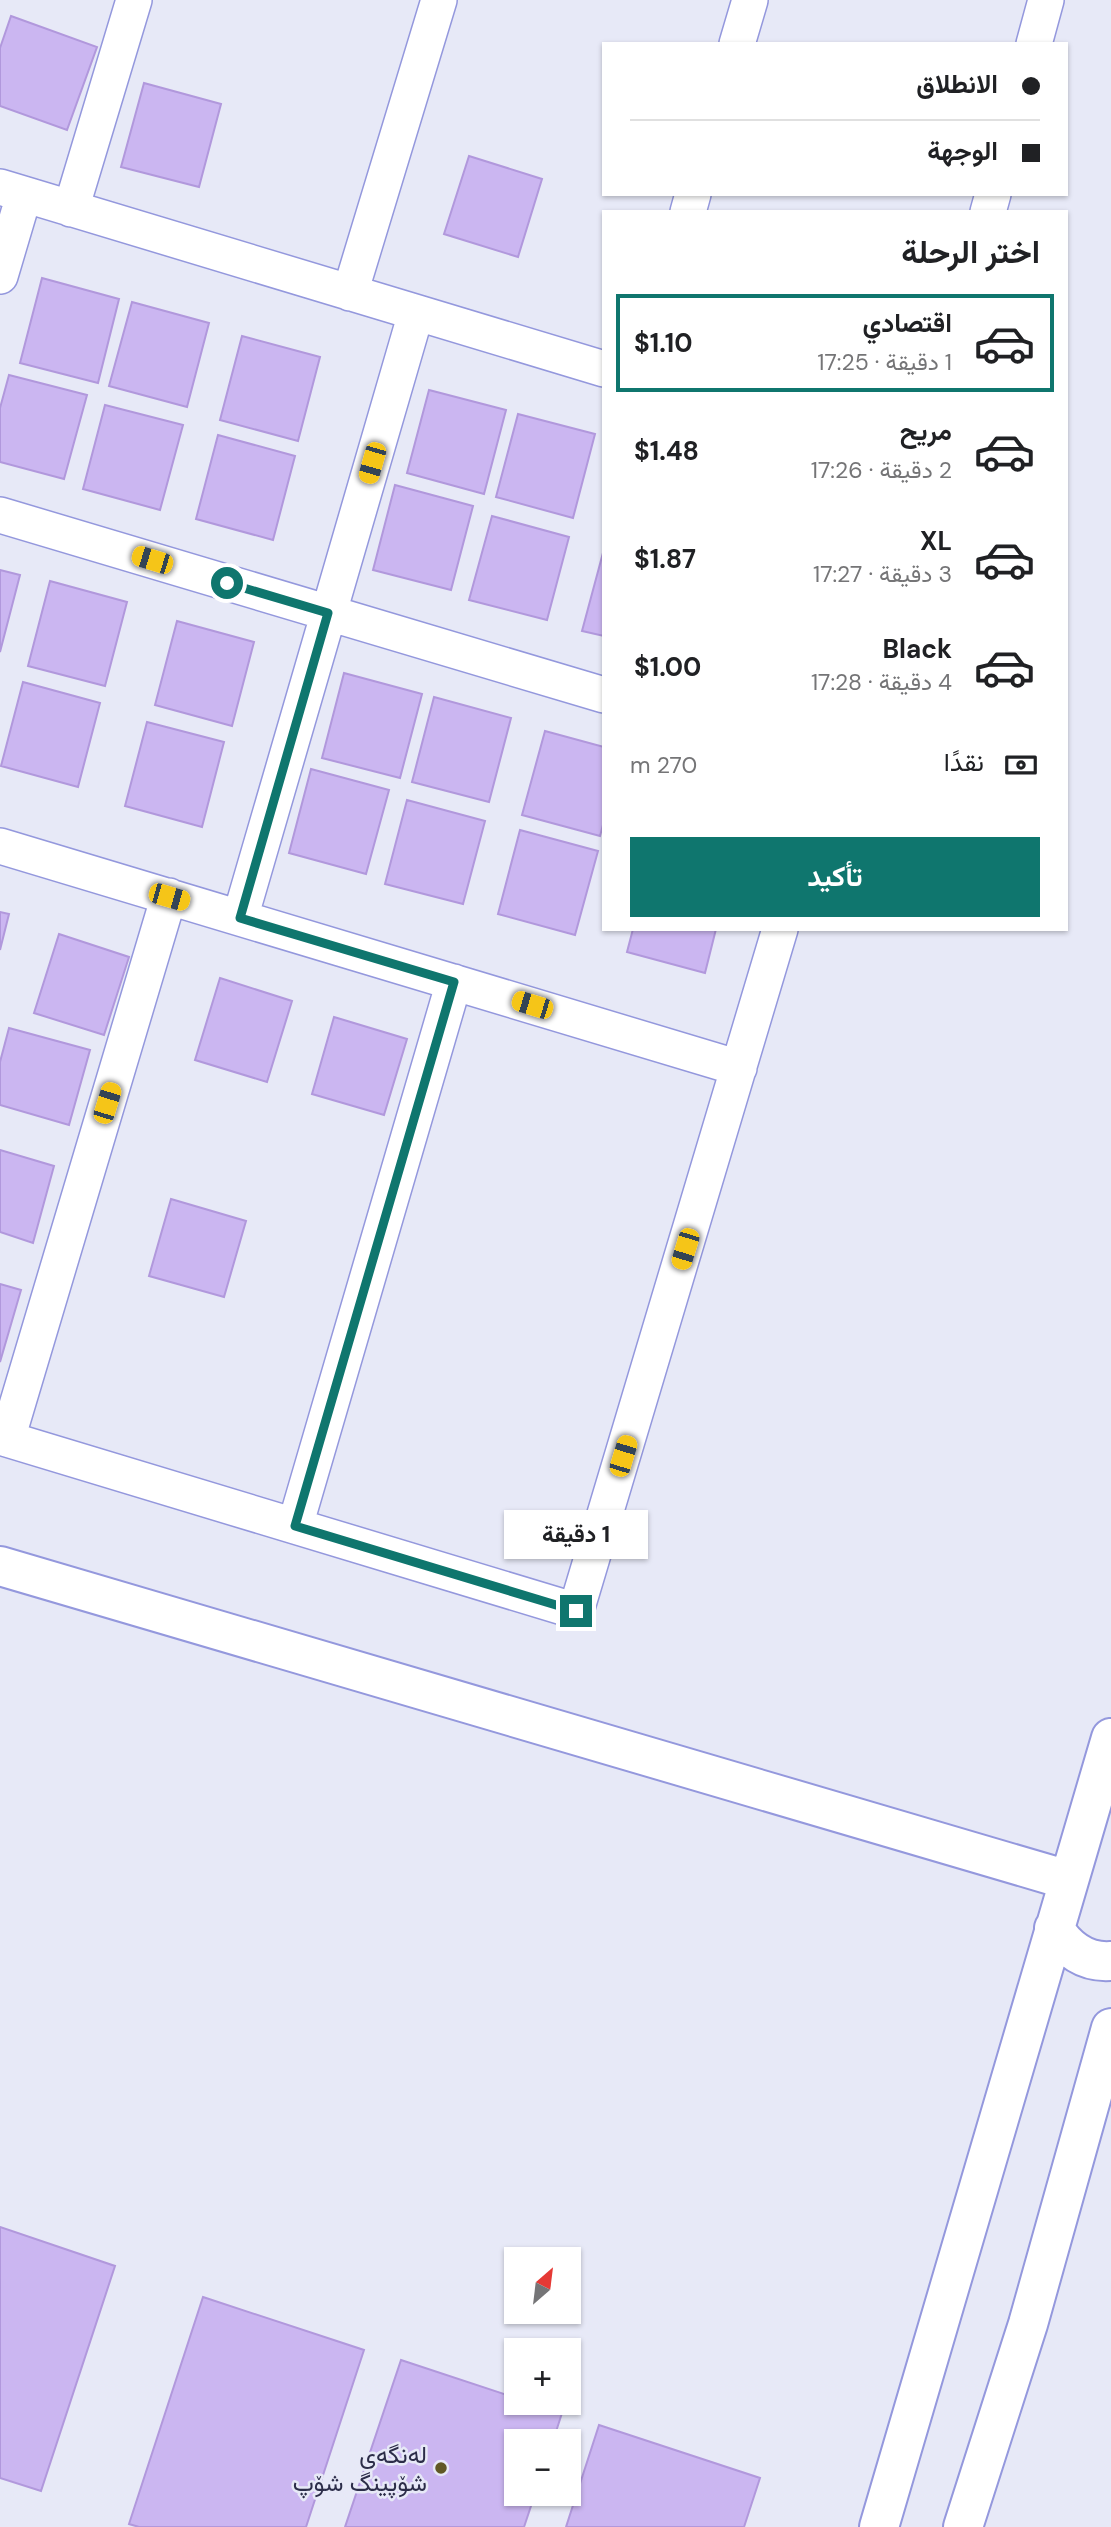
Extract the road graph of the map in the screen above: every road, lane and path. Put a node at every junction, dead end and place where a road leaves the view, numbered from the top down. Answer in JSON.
{"nodes":[{"id":1,"x":134,"y":0,"type":"edge"},
{"id":2,"x":439,"y":0,"type":"edge"},
{"id":3,"x":750,"y":0,"type":"edge"},
{"id":4,"x":1046,"y":0,"type":"edge"},
{"id":5,"x":738,"y":42,"type":"edge"},
{"id":6,"x":1035,"y":42,"type":"edge"},
{"id":7,"x":12,"y":191,"type":"edge"},
{"id":8,"x":71,"y":209,"type":"junction"},
{"id":9,"x":0,"y":276,"type":"edge"},
{"id":10,"x":350,"y":293,"type":"junction"},
{"id":11,"x":416,"y":313,"type":"junction"},
{"id":12,"x":602,"y":368,"type":"edge"},
{"id":13,"x":0,"y":515,"type":"edge"},
{"id":14,"x":328,"y":613,"type":"junction"},
{"id":15,"x":602,"y":694,"type":"edge"},
{"id":16,"x":0,"y":846,"type":"edge"},
{"id":17,"x":169,"y":897,"type":"junction"},
{"id":18,"x":240,"y":918,"type":"junction"},
{"id":19,"x":779,"y":931,"type":"edge"},
{"id":20,"x":454,"y":982,"type":"junction"},
{"id":21,"x":739,"y":1068,"type":"junction"},
{"id":22,"x":3,"y":1438,"type":"edge"},
{"id":23,"x":295,"y":1526,"type":"junction"},
{"id":24,"x":0,"y":1566,"type":"edge"},
{"id":25,"x":1111,"y":1738,"type":"edge"},
{"id":26,"x":1097,"y":1827,"type":"edge"},
{"id":27,"x":1068,"y":1880,"type":"junction"},
{"id":28,"x":1054,"y":1928,"type":"junction"},
{"id":29,"x":1111,"y":1961,"type":"edge"},
{"id":30,"x":1111,"y":2028,"type":"edge"},
{"id":31,"x":879,"y":2527,"type":"edge"},
{"id":32,"x":963,"y":2527,"type":"edge"}],
"edges":[{"from":1,"to":8,"type":"street"},
{"from":2,"to":10,"type":"street"},
{"from":3,"to":5,"type":"street"},
{"from":4,"to":6,"type":"street"},
{"from":7,"to":8,"type":"street"},
{"from":7,"to":9,"type":"street"},
{"from":8,"to":10,"type":"street"},
{"from":10,"to":11,"type":"street"},
{"from":11,"to":12,"type":"street"},
{"from":11,"to":14,"type":"street"},
{"from":13,"to":14,"type":"street"},
{"from":14,"to":15,"type":"street"},
{"from":14,"to":18,"type":"street"},
{"from":16,"to":17,"type":"street"},
{"from":17,"to":18,"type":"street"},
{"from":17,"to":22,"type":"street"},
{"from":18,"to":20,"type":"street"},
{"from":19,"to":21,"type":"street"},
{"from":20,"to":21,"type":"street"},
{"from":20,"to":23,"type":"street"},
{"from":21,"to":23,"type":"street"},
{"from":22,"to":23,"type":"street"},
{"from":24,"to":27,"type":"street"},
{"from":25,"to":26,"type":"street"},
{"from":26,"to":27,"type":"street"},
{"from":27,"to":28,"type":"street"},
{"from":28,"to":29,"type":"street"},
{"from":28,"to":31,"type":"street"},
{"from":30,"to":32,"type":"street"}]}
